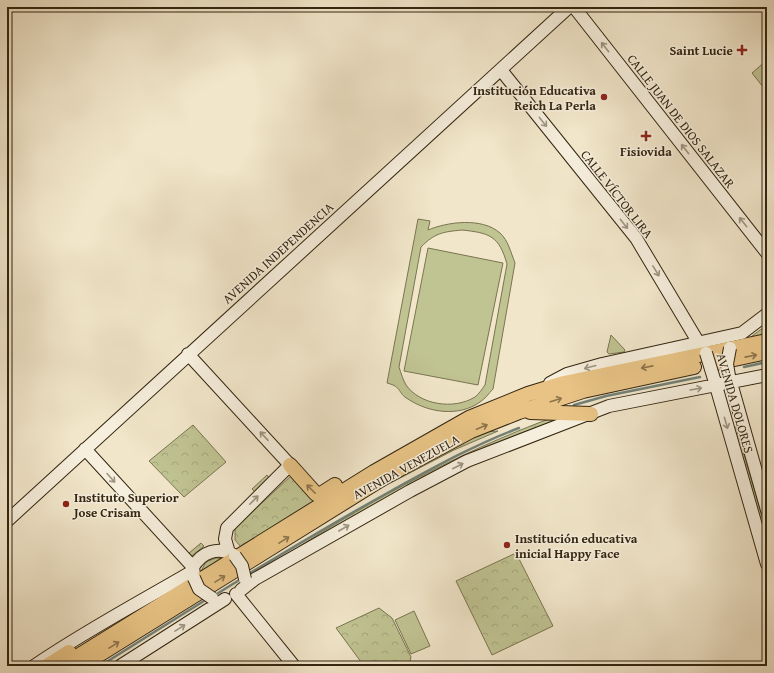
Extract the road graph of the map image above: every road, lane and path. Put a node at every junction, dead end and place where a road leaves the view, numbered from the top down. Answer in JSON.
{"nodes":[{"id":1,"x":569,"y":7,"type":"edge"},
{"id":2,"x":574,"y":7,"type":"edge"},
{"id":3,"x":501,"y":70,"type":"junction"},
{"id":4,"x":767,"y":253,"type":"edge"},
{"id":5,"x":767,"y":314,"type":"edge"},
{"id":6,"x":742,"y":333,"type":"junction"},
{"id":7,"x":767,"y":341,"type":"edge"},
{"id":8,"x":703,"y":348,"type":"junction"},
{"id":9,"x":767,"y":352,"type":"edge"},
{"id":10,"x":188,"y":354,"type":"junction"},
{"id":11,"x":767,"y":375,"type":"edge"},
{"id":12,"x":730,"y":380,"type":"junction"},
{"id":13,"x":715,"y":382,"type":"junction"},
{"id":14,"x":528,"y":394,"type":"junction"},
{"id":15,"x":519,"y":412,"type":"junction"},
{"id":16,"x":591,"y":414,"type":"junction"},
{"id":17,"x":470,"y":418,"type":"junction"},
{"id":18,"x":85,"y":449,"type":"junction"},
{"id":19,"x":290,"y":465,"type":"junction"},
{"id":20,"x":767,"y":510,"type":"edge"},
{"id":21,"x":7,"y":521,"type":"edge"},
{"id":22,"x":232,"y":554,"type":"junction"},
{"id":23,"x":767,"y":564,"type":"edge"},
{"id":24,"x":194,"y":572,"type":"junction"},
{"id":25,"x":241,"y":587,"type":"junction"},
{"id":26,"x":185,"y":589,"type":"junction"},
{"id":27,"x":225,"y":599,"type":"junction"},
{"id":28,"x":34,"y":666,"type":"edge"},
{"id":29,"x":47,"y":666,"type":"edge"},
{"id":30,"x":62,"y":666,"type":"edge"},
{"id":31,"x":81,"y":666,"type":"edge"},
{"id":32,"x":120,"y":666,"type":"edge"},
{"id":33,"x":294,"y":666,"type":"edge"}],
"edges":[{"from":1,"to":3,"type":"main road","name":"AVENIDA INDEPENDENCIA"},
{"from":4,"to":2,"type":"main road","name":"CALLE JUAN DE DIOS SALAZAR","one_way":true},
{"from":3,"to":8,"type":"main road","name":"CALLE VÍCTOR LIRA","one_way":true},
{"from":3,"to":10,"type":"main road","name":"AVENIDA INDEPENDENCIA"},
{"from":5,"to":6,"type":"main road"},
{"from":6,"to":8,"type":"main road","name":"AVENIDA VENEZUELA"},
{"from":6,"to":12,"type":"main road","name":"AVENIDA DOLORES","bridge":true},
{"from":7,"to":14,"type":"main road","name":"AVENIDA VENEZUELA","one_way":true},
{"from":8,"to":13,"type":"main road","name":"AVENIDA DOLORES","bridge":true},
{"from":8,"to":14,"type":"main road","name":"AVENIDA VENEZUELA","one_way":true},
{"from":15,"to":9,"type":"main road","name":"AVENIDA VENEZUELA","one_way":true},
{"from":10,"to":18,"type":"main road","name":"AVENIDA INDEPENDENCIA"},
{"from":19,"to":10,"type":"main road","one_way":true},
{"from":11,"to":12,"type":"main road"},
{"from":12,"to":13,"type":"main road"},
{"from":12,"to":20,"type":"main road","name":"AVENIDA DOLORES"},
{"from":16,"to":13,"type":"main road","one_way":true},
{"from":13,"to":23,"type":"main road","name":"AVENIDA DOLORES","one_way":true},
{"from":14,"to":17,"type":"main road","name":"AVENIDA VENEZUELA"},
{"from":15,"to":16,"type":"main road"},
{"from":31,"to":15,"type":"main road","name":"AVENIDA VENEZUELA","one_way":true},
{"from":25,"to":16,"type":"main road","one_way":true},
{"from":17,"to":19,"type":"main road","one_way":true},
{"from":17,"to":26,"type":"main road","name":"AVENIDA VENEZUELA"},
{"from":18,"to":21,"type":"main road","name":"AVENIDA INDEPENDENCIA"},
{"from":18,"to":24,"type":"main road","one_way":true},
{"from":22,"to":19,"type":"main road","one_way":true},
{"from":22,"to":24,"type":"main road"},
{"from":22,"to":25,"type":"main road","bridge":true},
{"from":24,"to":27,"type":"main road","bridge":true},
{"from":24,"to":28,"type":"main road"},
{"from":25,"to":27,"type":"main road"},
{"from":25,"to":33,"type":"main road"},
{"from":26,"to":29,"type":"main road"},
{"from":26,"to":30,"type":"main road","name":"AVENIDA VENEZUELA"},
{"from":32,"to":27,"type":"main road","one_way":true}]}
